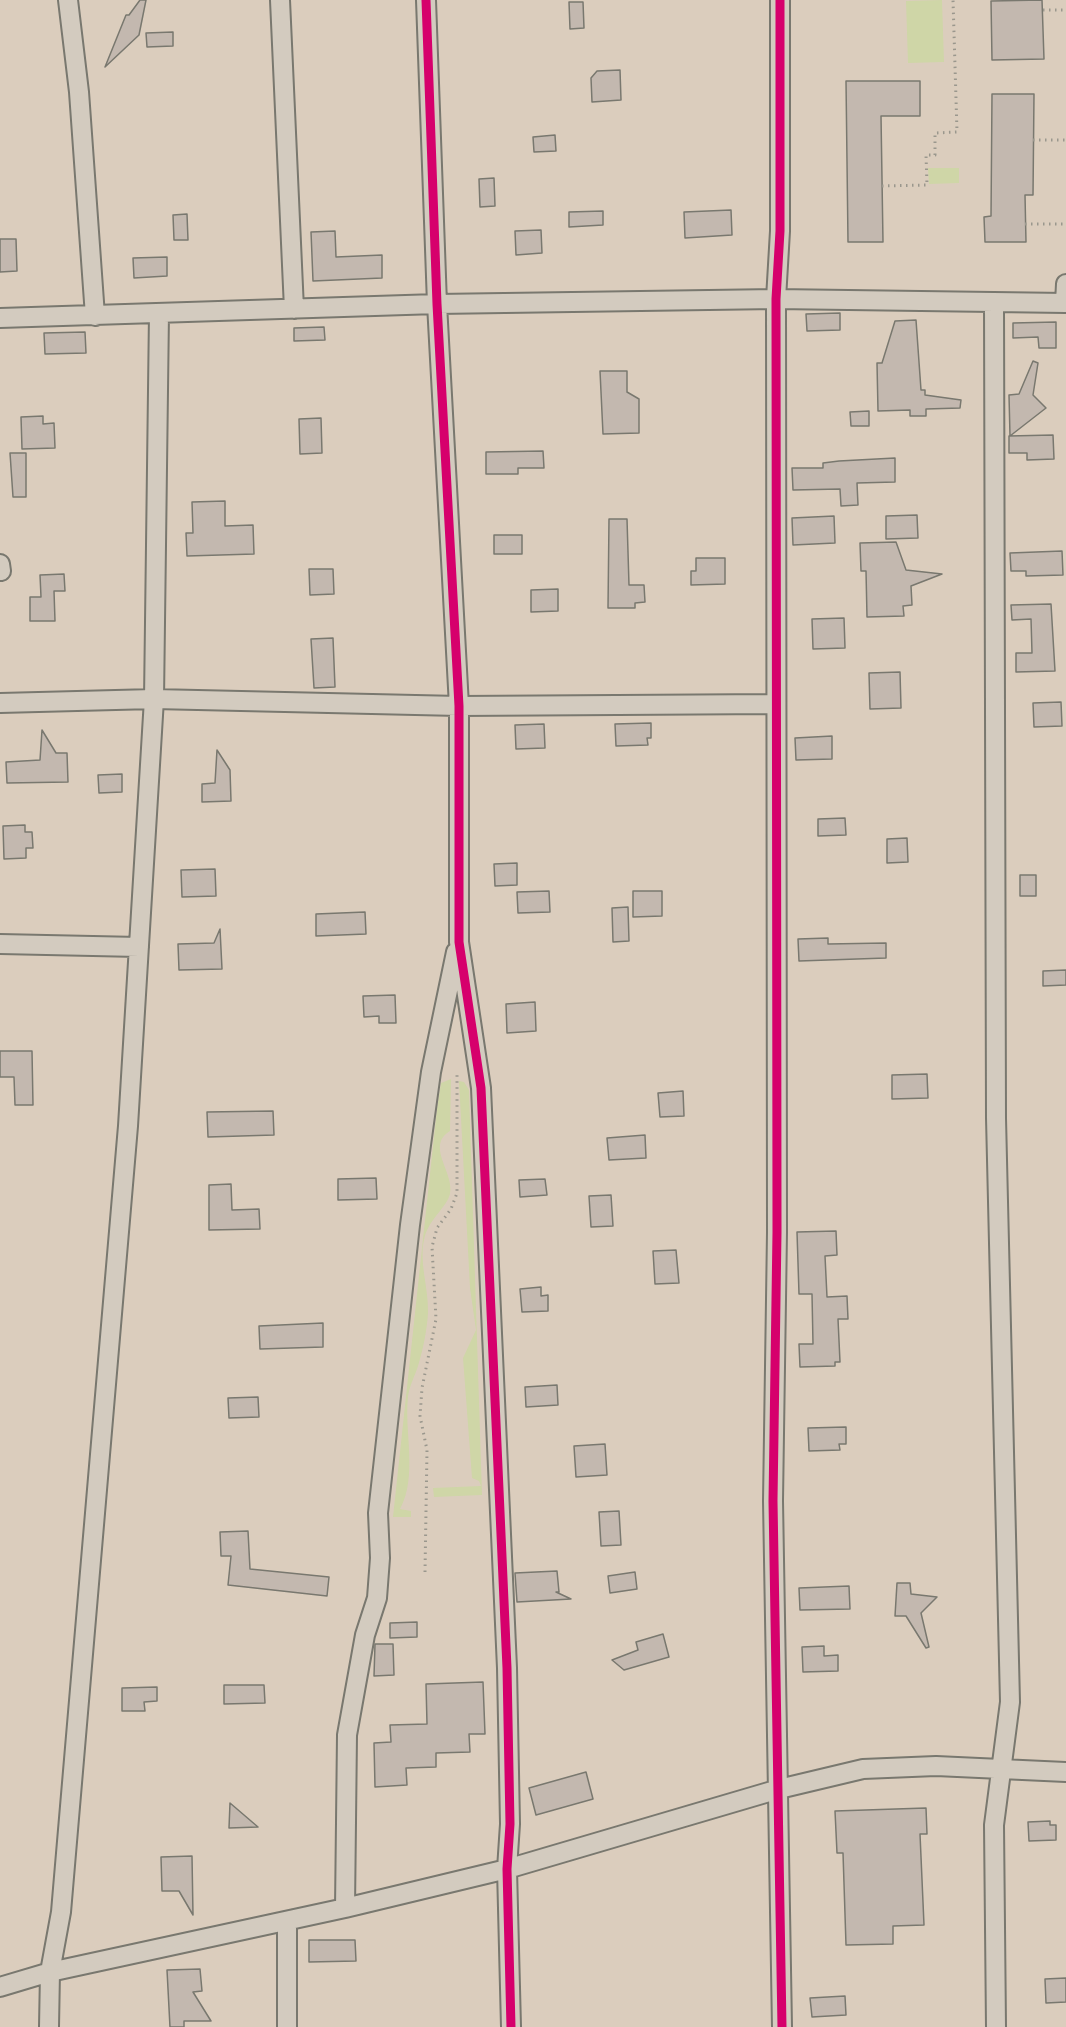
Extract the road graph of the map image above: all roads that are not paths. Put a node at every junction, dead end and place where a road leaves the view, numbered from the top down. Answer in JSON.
{"nodes":[{"id":1,"x":68,"y":0,"type":"edge"},
{"id":2,"x":280,"y":0,"type":"edge"},
{"id":3,"x":426,"y":0,"type":"edge"},
{"id":4,"x":780,"y":0,"type":"edge"},
{"id":5,"x":1066,"y":284,"type":"edge"},
{"id":6,"x":776,"y":299,"type":"junction"},
{"id":7,"x":994,"y":302,"type":"junction"},
{"id":8,"x":1065,"y":303,"type":"edge"},
{"id":9,"x":437,"y":304,"type":"junction"},
{"id":10,"x":294,"y":309,"type":"junction"},
{"id":11,"x":159,"y":313,"type":"junction"},
{"id":12,"x":96,"y":316,"type":"junction"},
{"id":13,"x":0,"y":318,"type":"edge"},
{"id":14,"x":0,"y":564,"type":"edge"},
{"id":15,"x":1,"y":571,"type":"edge"},
{"id":16,"x":154,"y":699,"type":"junction"},
{"id":17,"x":0,"y":703,"type":"edge"},
{"id":18,"x":775,"y":704,"type":"junction"},
{"id":19,"x":459,"y":706,"type":"junction"},
{"id":20,"x":459,"y":942,"type":"junction"},
{"id":21,"x":0,"y":944,"type":"edge"},
{"id":22,"x":139,"y":947,"type":"junction"},
{"id":23,"x":1002,"y":1769,"type":"junction"},
{"id":24,"x":1066,"y":1772,"type":"edge"},
{"id":25,"x":779,"y":1789,"type":"junction"},
{"id":26,"x":507,"y":1869,"type":"junction"},
{"id":27,"x":345,"y":1908,"type":"junction"},
{"id":28,"x":287,"y":1921,"type":"junction"},
{"id":29,"x":50,"y":1972,"type":"junction"},
{"id":30,"x":0,"y":1987,"type":"edge"},
{"id":31,"x":50,"y":2027,"type":"edge"},
{"id":32,"x":287,"y":2027,"type":"edge"},
{"id":33,"x":511,"y":2027,"type":"edge"},
{"id":34,"x":782,"y":2027,"type":"edge"},
{"id":35,"x":996,"y":2027,"type":"edge"}],
"edges":[{"from":1,"to":12,"type":"street"},
{"from":2,"to":10,"type":"street"},
{"from":3,"to":9,"type":"street"},
{"from":4,"to":6,"type":"street"},
{"from":5,"to":8,"type":"street"},
{"from":6,"to":7,"type":"street"},
{"from":6,"to":9,"type":"street"},
{"from":6,"to":18,"type":"street"},
{"from":7,"to":8,"type":"street"},
{"from":7,"to":23,"type":"street"},
{"from":9,"to":10,"type":"street"},
{"from":9,"to":19,"type":"street"},
{"from":10,"to":11,"type":"street"},
{"from":11,"to":12,"type":"street"},
{"from":11,"to":16,"type":"street"},
{"from":12,"to":13,"type":"street"},
{"from":14,"to":15,"type":"street"},
{"from":16,"to":17,"type":"street"},
{"from":16,"to":19,"type":"street"},
{"from":16,"to":22,"type":"street"},
{"from":18,"to":19,"type":"street"},
{"from":18,"to":25,"type":"street"},
{"from":19,"to":20,"type":"street"},
{"from":20,"to":26,"type":"street"},
{"from":20,"to":27,"type":"street"},
{"from":21,"to":22,"type":"street"},
{"from":22,"to":29,"type":"street"},
{"from":23,"to":24,"type":"street"},
{"from":23,"to":25,"type":"street"},
{"from":23,"to":35,"type":"street"},
{"from":25,"to":26,"type":"street"},
{"from":25,"to":34,"type":"street"},
{"from":26,"to":27,"type":"street"},
{"from":26,"to":33,"type":"street"},
{"from":27,"to":28,"type":"street"},
{"from":28,"to":29,"type":"street"},
{"from":28,"to":32,"type":"street"},
{"from":29,"to":30,"type":"street"},
{"from":29,"to":31,"type":"street"}]}
